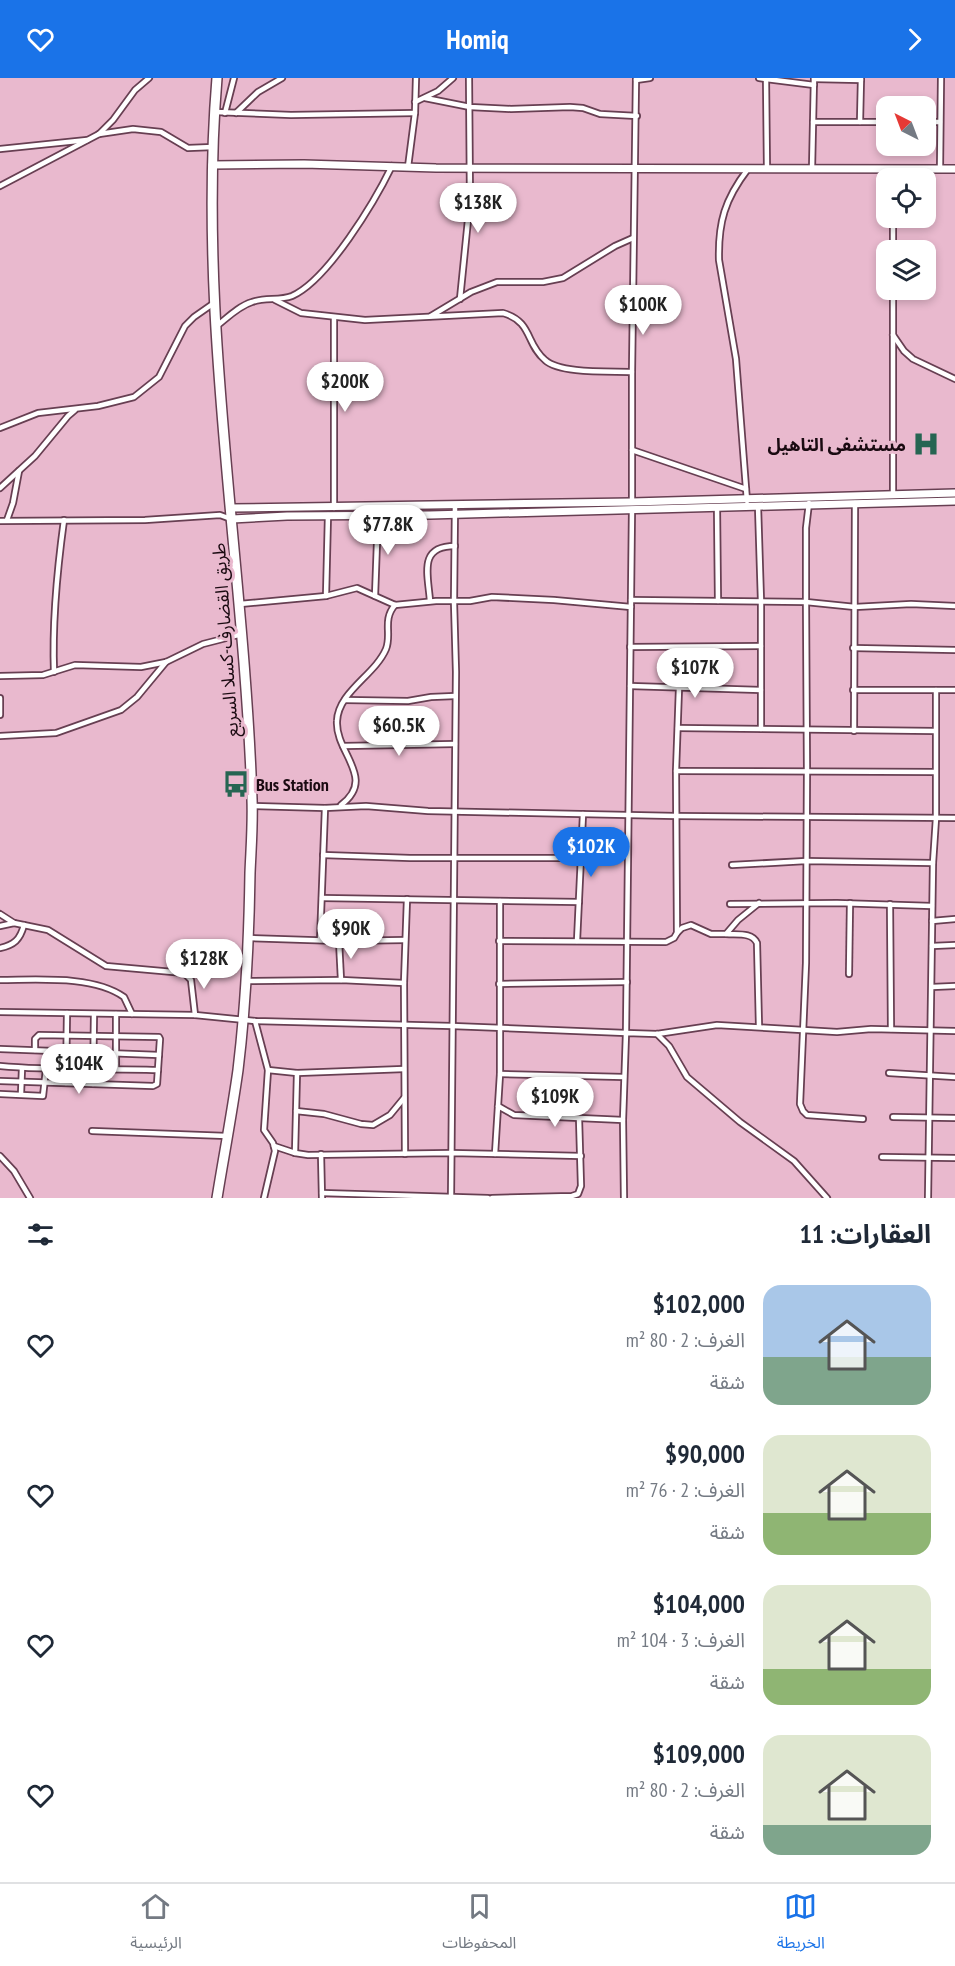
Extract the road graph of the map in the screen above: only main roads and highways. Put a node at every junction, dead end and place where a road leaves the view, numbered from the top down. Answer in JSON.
{"nodes":[{"id":1,"x":217,"y":78,"type":"edge"},
{"id":2,"x":212,"y":165,"type":"junction"},
{"id":3,"x":955,"y":169,"type":"edge"},
{"id":4,"x":955,"y":493,"type":"edge"},
{"id":5,"x":955,"y":501,"type":"edge"},
{"id":6,"x":747,"y":503,"type":"junction"},
{"id":7,"x":632,"y":506,"type":"junction"},
{"id":8,"x":231,"y":508,"type":"junction"},
{"id":9,"x":455,"y":510,"type":"junction"},
{"id":10,"x":232,"y":519,"type":"junction"},
{"id":11,"x":217,"y":1198,"type":"edge"}],
"edges":[{"from":1,"to":2,"type":"highway","name":"طريق القضارف-كسلا السريع"},
{"from":2,"to":3,"type":"main road"},
{"from":2,"to":8,"type":"highway","name":"طريق القضارف-كسلا السريع"},
{"from":4,"to":6,"type":"main road"},
{"from":5,"to":6,"type":"main road"},
{"from":6,"to":7,"type":"main road"},
{"from":6,"to":7,"type":"main road"},
{"from":7,"to":9,"type":"main road"},
{"from":8,"to":9,"type":"main road"},
{"from":8,"to":10,"type":"highway","name":"طريق القضارف-كسلا السريع"},
{"from":9,"to":10,"type":"main road"},
{"from":10,"to":11,"type":"highway","name":"طريق القضارف-كسلا السريع"}]}
